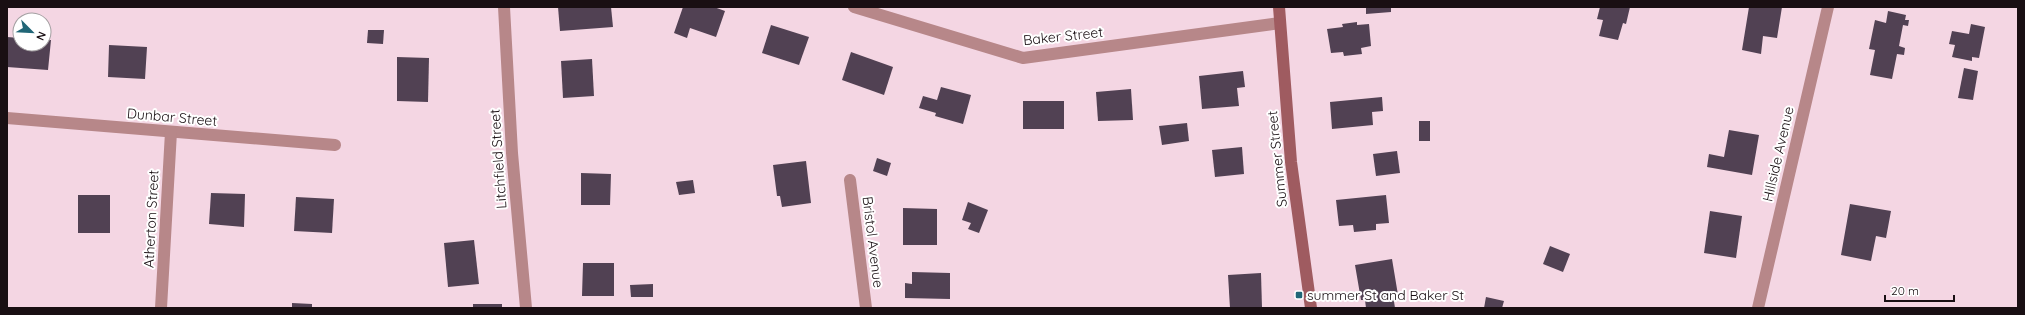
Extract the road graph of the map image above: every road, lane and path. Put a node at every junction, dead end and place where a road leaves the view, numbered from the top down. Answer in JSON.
{"nodes":[{"id":1,"x":504,"y":7,"type":"edge"},
{"id":2,"x":854,"y":7,"type":"edge"},
{"id":3,"x":1279,"y":7,"type":"edge"},
{"id":4,"x":1828,"y":7,"type":"edge"},
{"id":5,"x":1280,"y":23,"type":"junction"},
{"id":6,"x":7,"y":118,"type":"edge"},
{"id":7,"x":170,"y":132,"type":"junction"},
{"id":8,"x":335,"y":145,"type":"dead end"},
{"id":9,"x":850,"y":180,"type":"dead end"},
{"id":10,"x":160,"y":308,"type":"edge"},
{"id":11,"x":526,"y":308,"type":"edge"},
{"id":12,"x":866,"y":308,"type":"edge"},
{"id":13,"x":1310,"y":308,"type":"edge"},
{"id":14,"x":1758,"y":308,"type":"edge"}],
"edges":[{"from":1,"to":11,"type":"street","name":"Litchfield Street"},
{"from":2,"to":5,"type":"street","name":"Baker Street"},
{"from":3,"to":5,"type":"street","name":"Summer Street"},
{"from":4,"to":14,"type":"street","name":"Hillside Avenue"},
{"from":5,"to":13,"type":"street","name":"Summer Street"},
{"from":6,"to":7,"type":"street","name":"Dunbar Street"},
{"from":7,"to":8,"type":"street","name":"Dunbar Street"},
{"from":7,"to":10,"type":"street","name":"Atherton Street"},
{"from":9,"to":12,"type":"street","name":"Bristol Avenue"}]}
